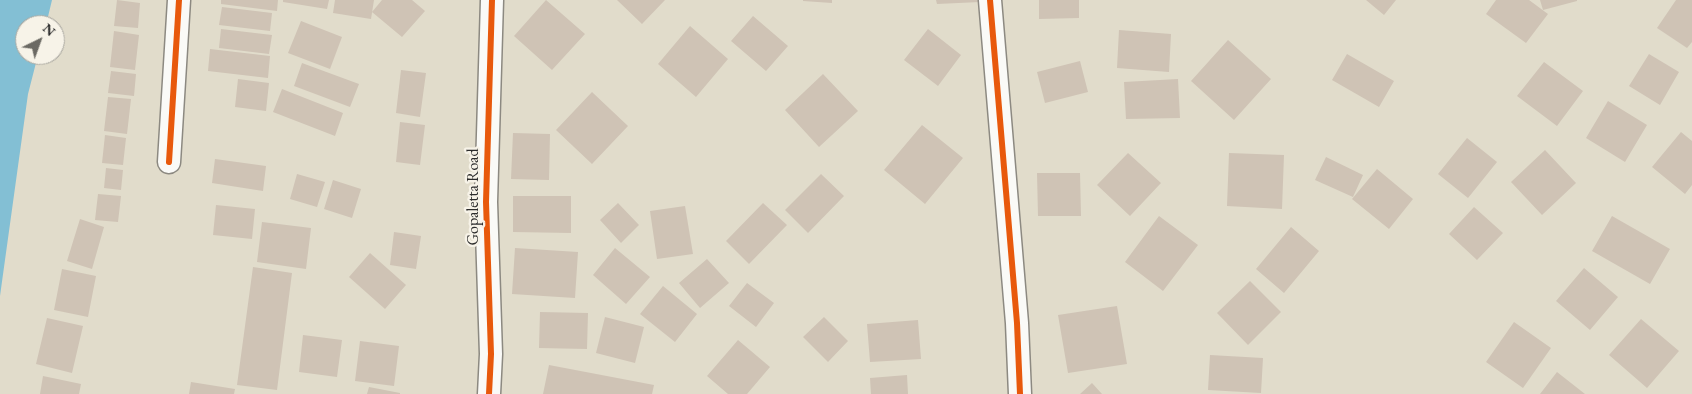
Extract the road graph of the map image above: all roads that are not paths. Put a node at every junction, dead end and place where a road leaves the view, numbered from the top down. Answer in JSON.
{"nodes":[{"id":1,"x":178,"y":0,"type":"edge"},
{"id":2,"x":492,"y":0,"type":"edge"},
{"id":3,"x":990,"y":0,"type":"edge"},
{"id":4,"x":169,"y":162,"type":"dead end"},
{"id":5,"x":489,"y":394,"type":"edge"},
{"id":6,"x":1020,"y":394,"type":"edge"}],
"edges":[{"from":1,"to":4,"type":"street"},
{"from":2,"to":5,"type":"street","name":"Gopaletta Road"},
{"from":3,"to":6,"type":"street"}]}
